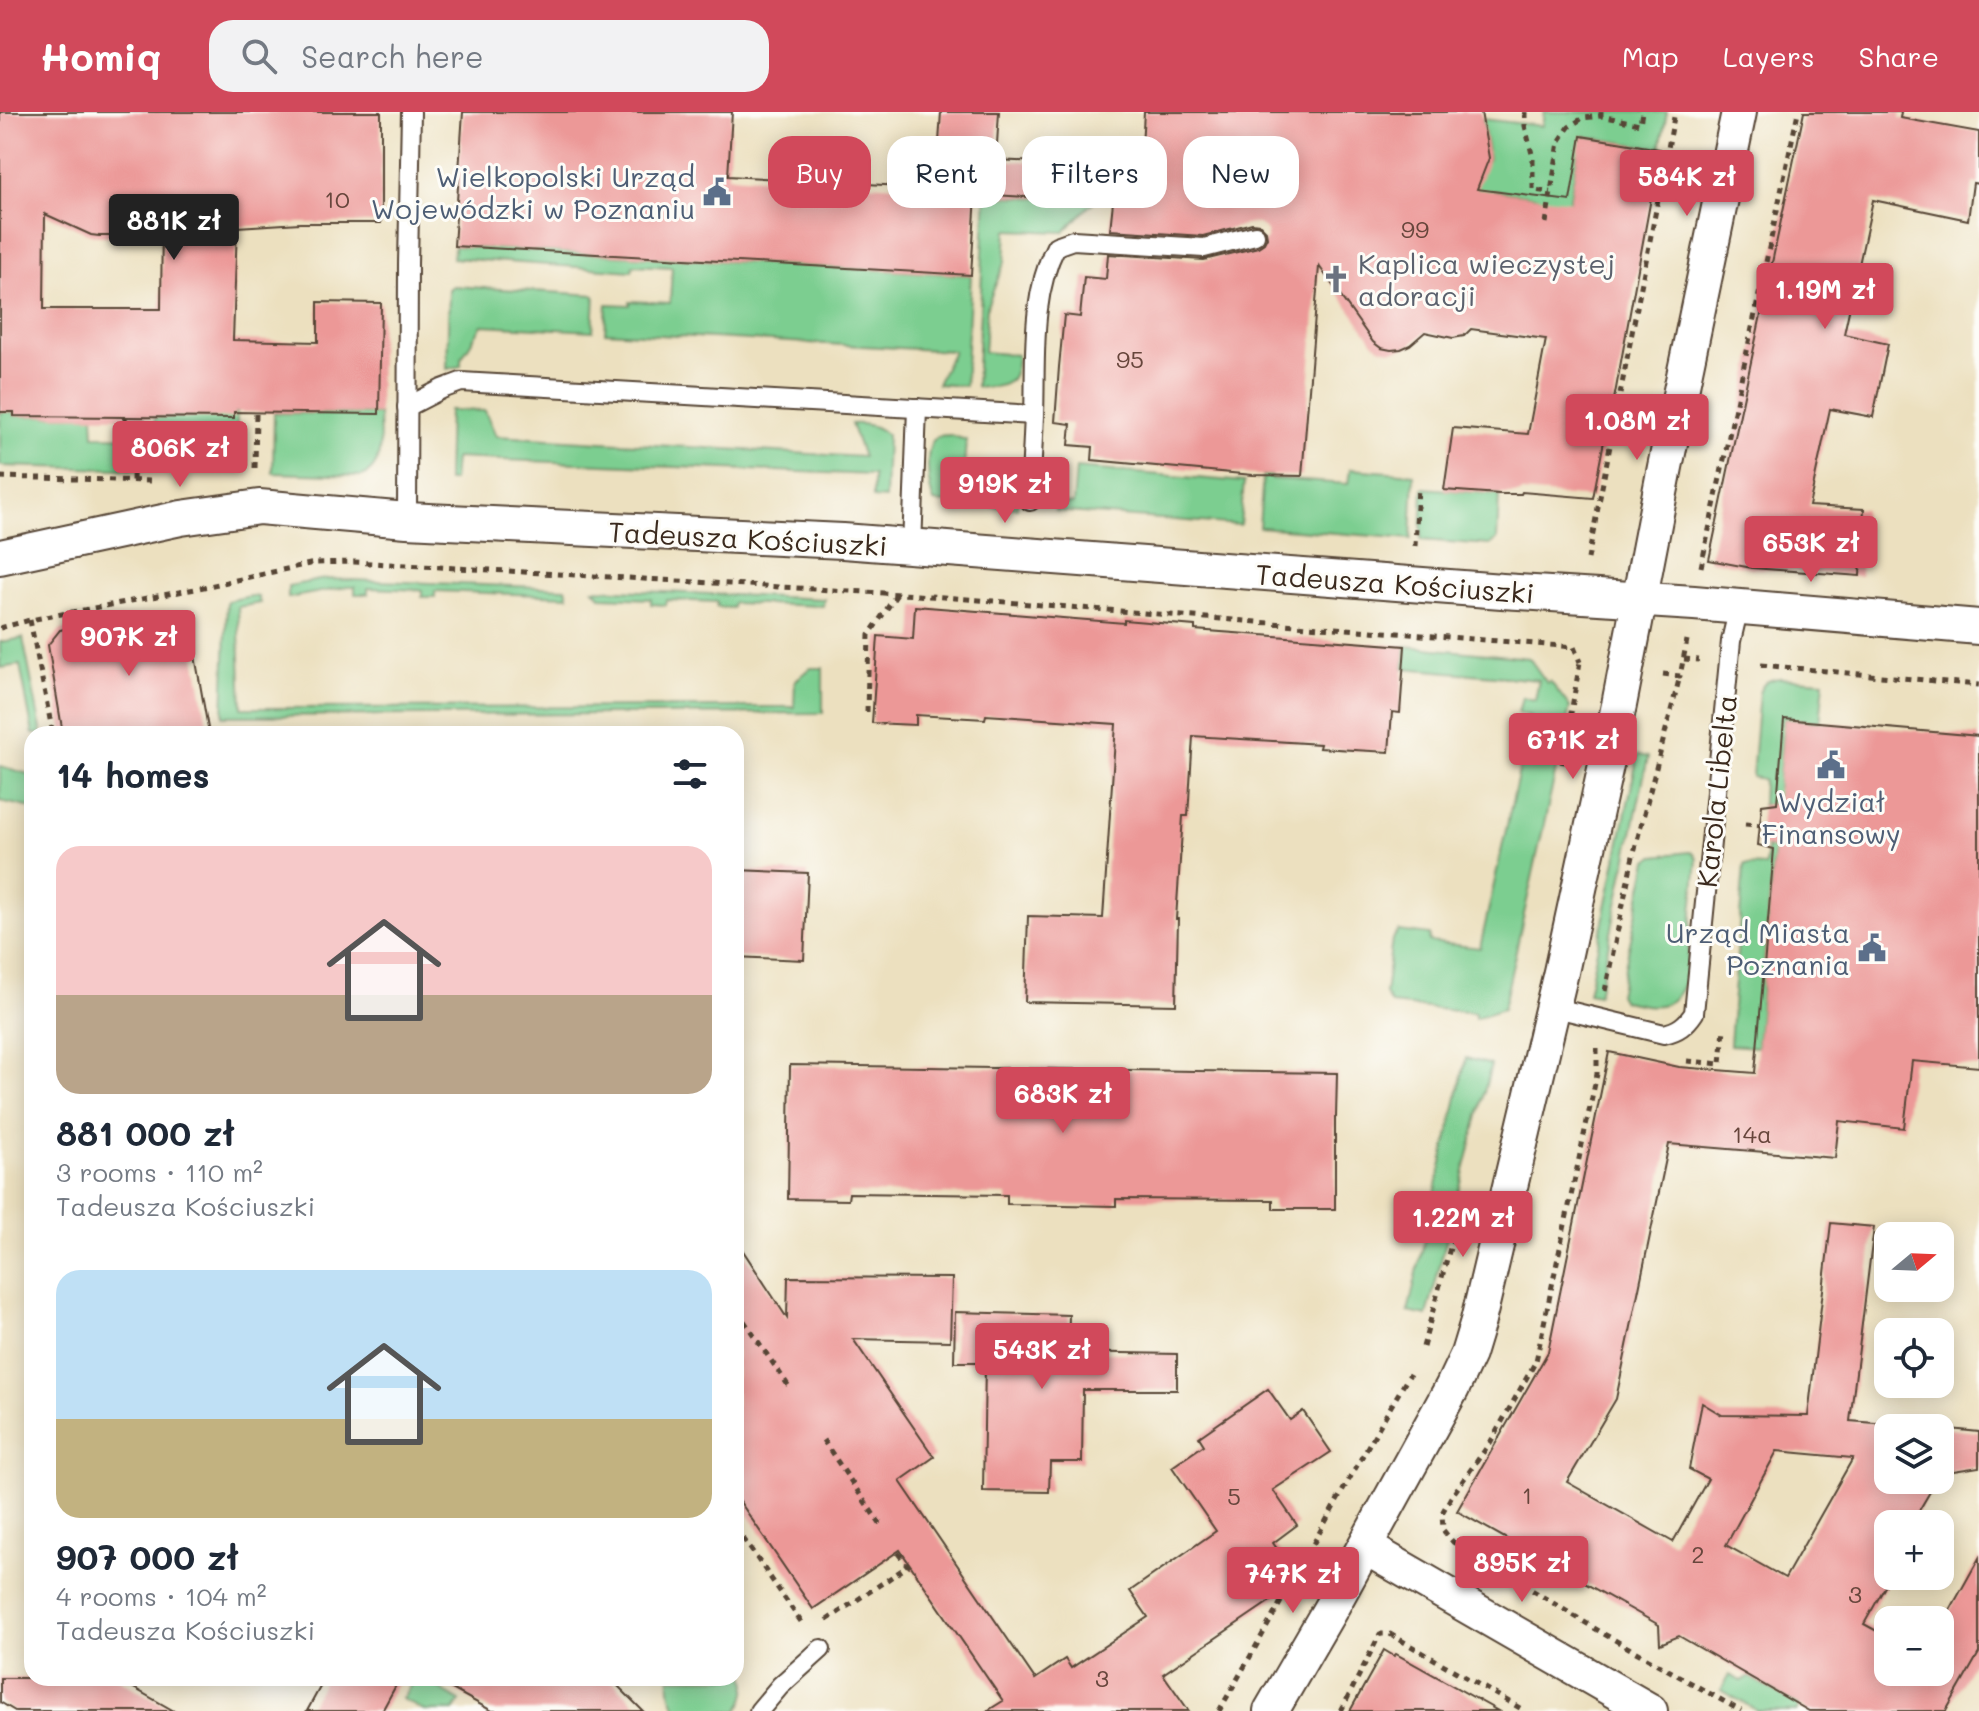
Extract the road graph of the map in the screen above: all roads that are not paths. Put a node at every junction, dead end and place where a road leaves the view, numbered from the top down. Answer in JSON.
{"nodes":[{"id":1,"x":411,"y":112,"type":"edge"},
{"id":2,"x":1739,"y":112,"type":"edge"},
{"id":3,"x":1255,"y":235,"type":"dead end"},
{"id":4,"x":407,"y":407,"type":"junction"},
{"id":5,"x":917,"y":408,"type":"junction"},
{"id":6,"x":1034,"y":415,"type":"junction"},
{"id":7,"x":1030,"y":501,"type":"dead end"},
{"id":8,"x":407,"y":520,"type":"junction"},
{"id":9,"x":912,"y":548,"type":"junction"},
{"id":10,"x":0,"y":557,"type":"edge"},
{"id":11,"x":1640,"y":601,"type":"junction"},
{"id":12,"x":1739,"y":607,"type":"junction"},
{"id":13,"x":1979,"y":627,"type":"edge"},
{"id":14,"x":1552,"y":1007,"type":"junction"},
{"id":15,"x":1365,"y":1547,"type":"junction"},
{"id":16,"x":821,"y":1649,"type":"dead end"},
{"id":17,"x":759,"y":1711,"type":"edge"},
{"id":18,"x":1271,"y":1711,"type":"edge"},
{"id":19,"x":1650,"y":1711,"type":"edge"}],
"edges":[{"from":1,"to":4,"type":"lane"},
{"from":2,"to":11,"type":"street"},
{"from":3,"to":6,"type":"lane"},
{"from":4,"to":5,"type":"lane"},
{"from":4,"to":8,"type":"lane"},
{"from":5,"to":6,"type":"lane"},
{"from":5,"to":9,"type":"lane"},
{"from":6,"to":7,"type":"lane"},
{"from":8,"to":9,"type":"street","name":"Tadeusza Kościuszki"},
{"from":8,"to":10,"type":"street","name":"Tadeusza Kościuszki"},
{"from":9,"to":11,"type":"street","name":"Tadeusza Kościuszki"},
{"from":11,"to":12,"type":"street","name":"Tadeusza Kościuszki"},
{"from":11,"to":14,"type":"street"},
{"from":12,"to":13,"type":"street","name":"Tadeusza Kościuszki"},
{"from":12,"to":14,"type":"lane","name":"Karola Libelta"},
{"from":14,"to":15,"type":"street"},
{"from":15,"to":18,"type":"street"},
{"from":15,"to":19,"type":"street"},
{"from":16,"to":17,"type":"lane"}]}
